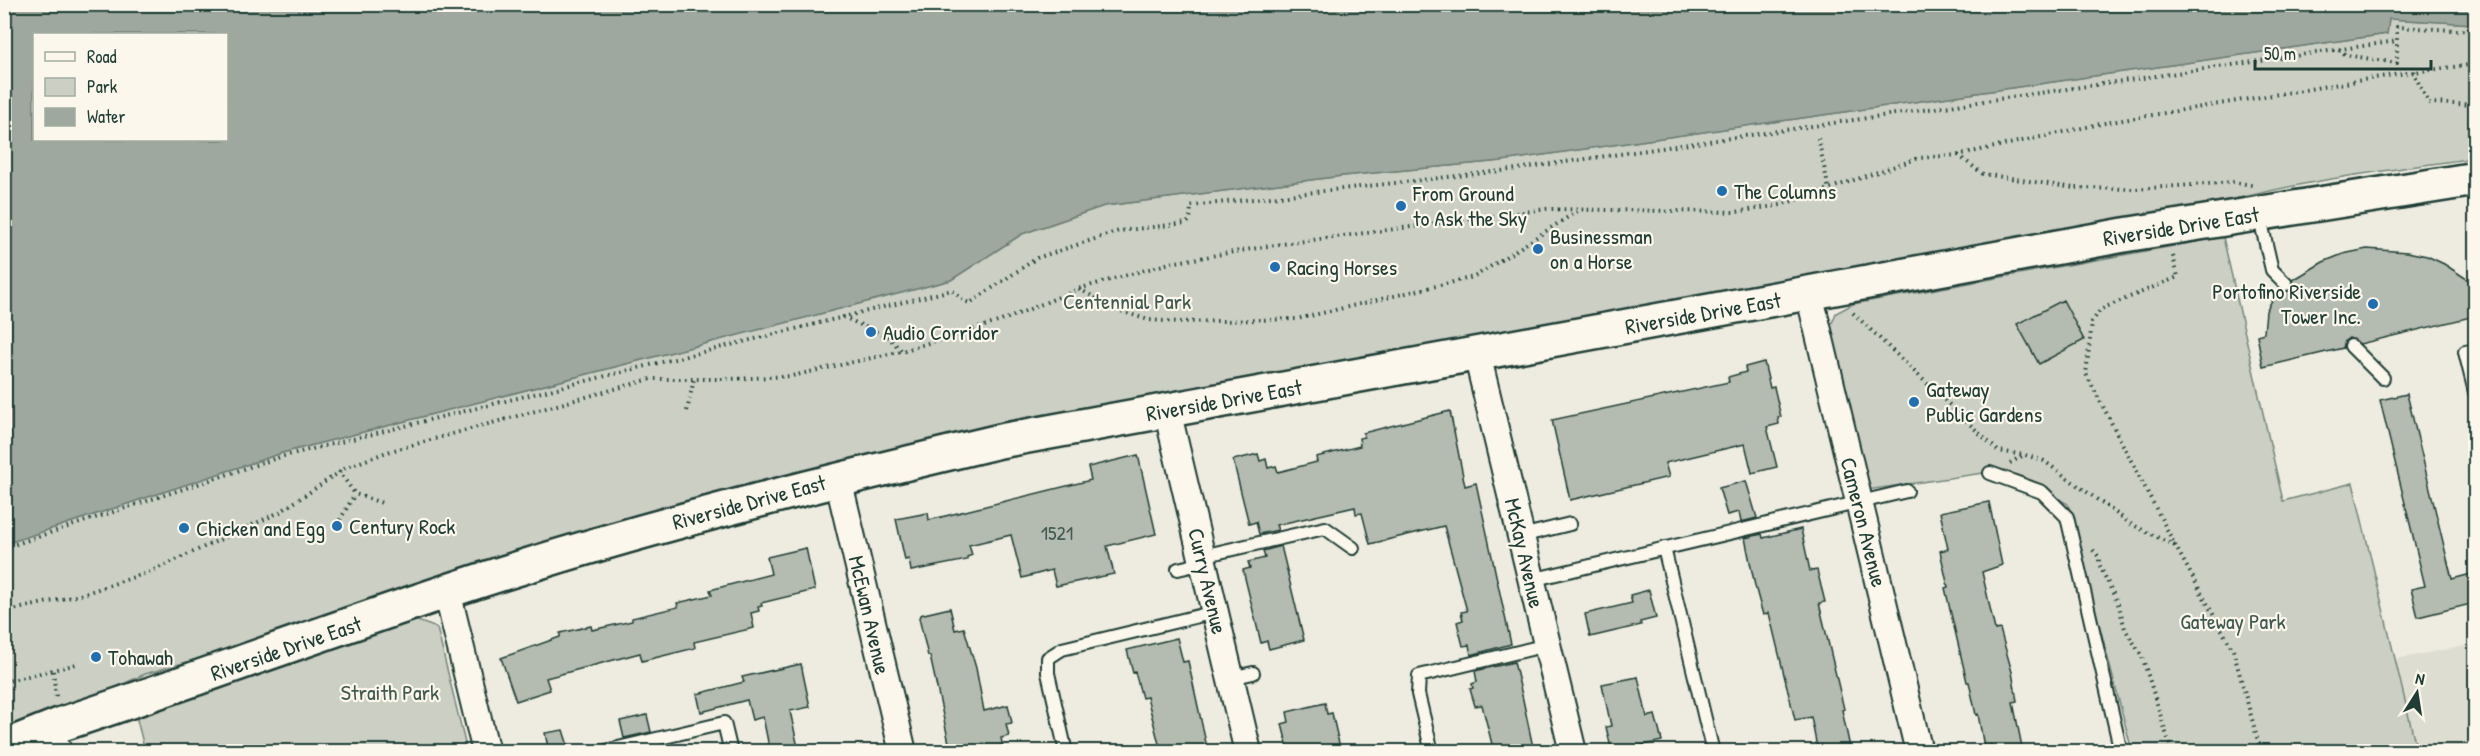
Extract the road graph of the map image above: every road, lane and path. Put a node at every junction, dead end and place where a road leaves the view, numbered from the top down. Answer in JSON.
{"nodes":[{"id":1,"x":2475,"y":31,"type":"edge"},
{"id":2,"x":2397,"y":40,"type":"junction"},
{"id":3,"x":2339,"y":49,"type":"junction"},
{"id":4,"x":2397,"y":63,"type":"junction"},
{"id":5,"x":2475,"y":64,"type":"edge"},
{"id":6,"x":2413,"y":71,"type":"junction"},
{"id":7,"x":2399,"y":74,"type":"junction"},
{"id":8,"x":2475,"y":105,"type":"edge"},
{"id":9,"x":1818,"y":138,"type":"dead end"},
{"id":10,"x":1958,"y":154,"type":"junction"},
{"id":11,"x":2475,"y":179,"type":"edge"},
{"id":12,"x":1829,"y":190,"type":"junction"},
{"id":13,"x":2258,"y":200,"type":"junction"},
{"id":14,"x":1581,"y":208,"type":"junction"},
{"id":15,"x":2171,"y":249,"type":"dead end"},
{"id":16,"x":2286,"y":284,"type":"dead end"},
{"id":17,"x":1078,"y":289,"type":"junction"},
{"id":18,"x":1809,"y":293,"type":"junction"},
{"id":19,"x":1852,"y":312,"type":"dead end"},
{"id":20,"x":843,"y":317,"type":"junction"},
{"id":21,"x":2351,"y":346,"type":"dead end"},
{"id":22,"x":2475,"y":350,"type":"edge"},
{"id":23,"x":902,"y":351,"type":"junction"},
{"id":24,"x":1477,"y":354,"type":"junction"},
{"id":25,"x":2383,"y":378,"type":"dead end"},
{"id":26,"x":694,"y":379,"type":"junction"},
{"id":27,"x":2475,"y":396,"type":"edge"},
{"id":28,"x":1167,"y":410,"type":"junction"},
{"id":29,"x":687,"y":411,"type":"dead end"},
{"id":30,"x":339,"y":471,"type":"junction"},
{"id":31,"x":1990,"y":473,"type":"dead end"},
{"id":32,"x":837,"y":479,"type":"junction"},
{"id":33,"x":1907,"y":491,"type":"dead end"},
{"id":34,"x":355,"y":494,"type":"junction"},
{"id":35,"x":1859,"y":501,"type":"junction"},
{"id":36,"x":385,"y":504,"type":"dead end"},
{"id":37,"x":340,"y":520,"type":"dead end"},
{"id":38,"x":1570,"y":524,"type":"dead end"},
{"id":39,"x":2069,"y":526,"type":"junction"},
{"id":40,"x":1521,"y":536,"type":"junction"},
{"id":41,"x":2176,"y":547,"type":"junction"},
{"id":42,"x":4,"y":548,"type":"edge"},
{"id":43,"x":1353,"y":548,"type":"dead end"},
{"id":44,"x":1664,"y":548,"type":"junction"},
{"id":45,"x":1203,"y":559,"type":"junction"},
{"id":46,"x":1178,"y":569,"type":"dead end"},
{"id":47,"x":1531,"y":580,"type":"junction"},
{"id":48,"x":447,"y":591,"type":"junction"},
{"id":49,"x":4,"y":612,"type":"edge"},
{"id":50,"x":1215,"y":612,"type":"junction"},
{"id":51,"x":1547,"y":645,"type":"junction"},
{"id":52,"x":77,"y":664,"type":"dead end"},
{"id":53,"x":53,"y":671,"type":"junction"},
{"id":54,"x":4,"y":682,"type":"edge"},
{"id":55,"x":60,"y":727,"type":"edge"},
{"id":56,"x":4,"y":747,"type":"edge"},
{"id":57,"x":486,"y":752,"type":"edge"},
{"id":58,"x":601,"y":752,"type":"edge"},
{"id":59,"x":731,"y":752,"type":"edge"},
{"id":60,"x":903,"y":752,"type":"edge"},
{"id":61,"x":1066,"y":752,"type":"edge"},
{"id":62,"x":1248,"y":752,"type":"edge"},
{"id":63,"x":1432,"y":752,"type":"edge"},
{"id":64,"x":1573,"y":752,"type":"edge"},
{"id":65,"x":1713,"y":752,"type":"edge"},
{"id":66,"x":1919,"y":752,"type":"edge"},
{"id":67,"x":2121,"y":752,"type":"edge"},
{"id":68,"x":2172,"y":752,"type":"edge"},
{"id":69,"x":2261,"y":752,"type":"edge"}],
"edges":[{"from":1,"to":2,"type":"path"},
{"from":2,"to":3,"type":"path"},
{"from":2,"to":4,"type":"path"},
{"from":3,"to":4,"type":"path"},
{"from":3,"to":20,"type":"path"},
{"from":4,"to":7,"type":"path"},
{"from":5,"to":6,"type":"path"},
{"from":6,"to":7,"type":"path"},
{"from":6,"to":8,"type":"path"},
{"from":7,"to":10,"type":"path"},
{"from":9,"to":12,"type":"path"},
{"from":10,"to":12,"type":"path"},
{"from":10,"to":13,"type":"path"},
{"from":11,"to":13,"type":"main road","name":"Riverside Drive East"},
{"from":12,"to":14,"type":"path"},
{"from":13,"to":16,"type":"lane"},
{"from":13,"to":18,"type":"main road","name":"Riverside Drive East"},
{"from":14,"to":17,"type":"path"},
{"from":14,"to":17,"type":"path"},
{"from":15,"to":41,"type":"path"},
{"from":17,"to":23,"type":"path"},
{"from":18,"to":24,"type":"main road","name":"Riverside Drive East"},
{"from":18,"to":35,"type":"street","name":"Cameron Avenue"},
{"from":19,"to":41,"type":"path"},
{"from":20,"to":23,"type":"path"},
{"from":20,"to":42,"type":"path"},
{"from":21,"to":25,"type":"lane"},
{"from":22,"to":27,"type":"lane"},
{"from":23,"to":26,"type":"path"},
{"from":24,"to":28,"type":"main road","name":"Riverside Drive East"},
{"from":24,"to":40,"type":"street","name":"McKay Avenue"},
{"from":26,"to":29,"type":"path"},
{"from":26,"to":30,"type":"path"},
{"from":28,"to":32,"type":"main road","name":"Riverside Drive East"},
{"from":28,"to":45,"type":"street","name":"Curry Avenue"},
{"from":30,"to":34,"type":"path"},
{"from":30,"to":49,"type":"path"},
{"from":31,"to":39,"type":"lane"},
{"from":32,"to":48,"type":"main road","name":"Riverside Drive East"},
{"from":32,"to":60,"type":"street","name":"McEwan Avenue"},
{"from":33,"to":35,"type":"lane"},
{"from":34,"to":36,"type":"path"},
{"from":34,"to":37,"type":"path"},
{"from":35,"to":44,"type":"lane"},
{"from":35,"to":66,"type":"street","name":"Cameron Avenue"},
{"from":38,"to":40,"type":"lane"},
{"from":39,"to":67,"type":"lane"},
{"from":39,"to":68,"type":"path"},
{"from":40,"to":47,"type":"street","name":"McKay Avenue"},
{"from":41,"to":69,"type":"path"},
{"from":43,"to":45,"type":"lane"},
{"from":44,"to":47,"type":"lane"},
{"from":44,"to":65,"type":"lane"},
{"from":45,"to":46,"type":"lane"},
{"from":45,"to":50,"type":"street","name":"Curry Avenue"},
{"from":47,"to":51,"type":"street","name":"McKay Avenue"},
{"from":48,"to":55,"type":"main road","name":"Riverside Drive East"},
{"from":48,"to":57,"type":"street"},
{"from":50,"to":61,"type":"lane"},
{"from":50,"to":62,"type":"street","name":"Curry Avenue"},
{"from":51,"to":63,"type":"lane"},
{"from":51,"to":64,"type":"street","name":"McKay Avenue"},
{"from":52,"to":53,"type":"path"},
{"from":53,"to":54,"type":"path"},
{"from":53,"to":55,"type":"path"},
{"from":55,"to":56,"type":"main road","name":"Riverside Drive East"},
{"from":58,"to":59,"type":"lane"}]}
